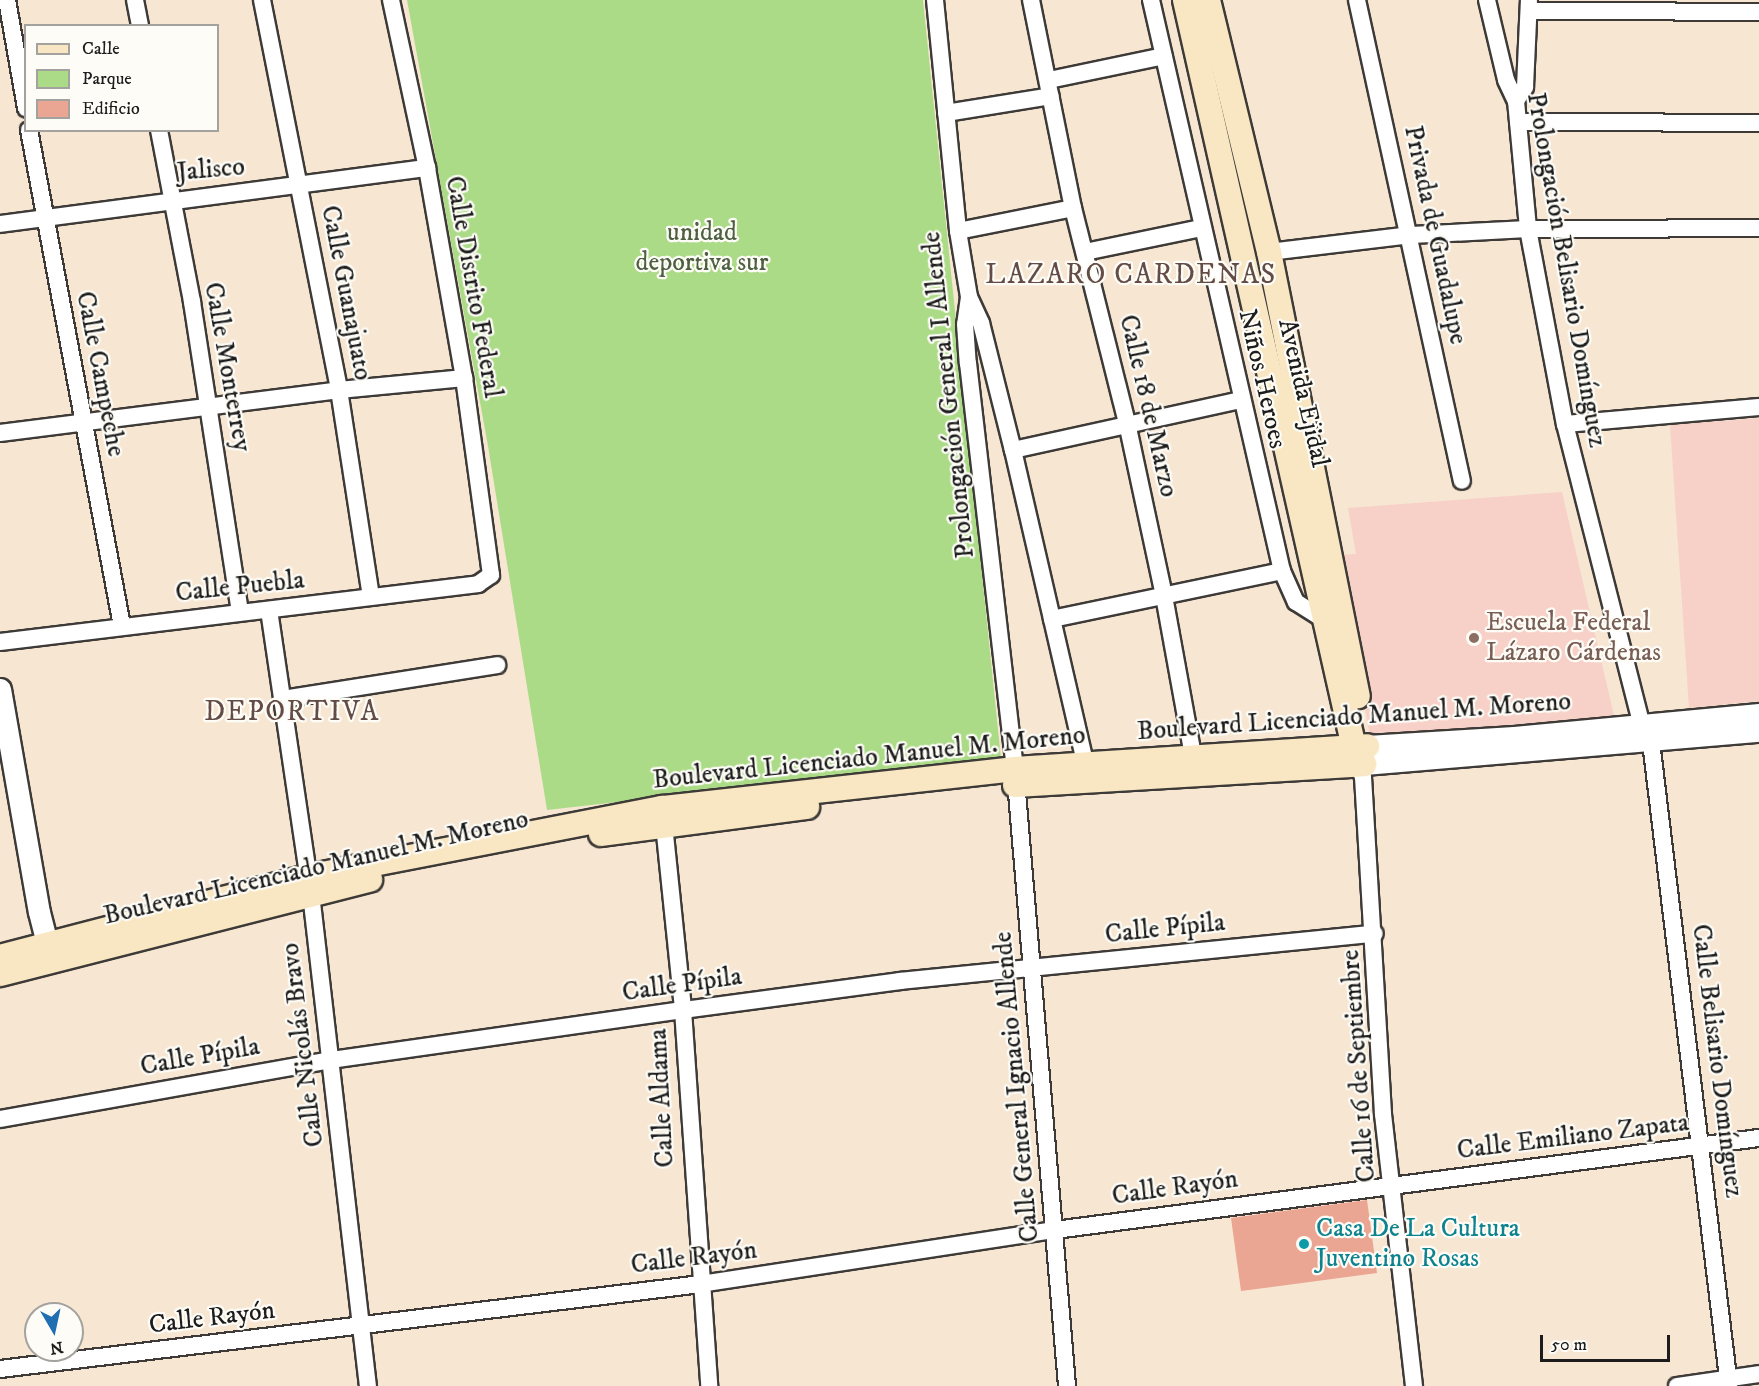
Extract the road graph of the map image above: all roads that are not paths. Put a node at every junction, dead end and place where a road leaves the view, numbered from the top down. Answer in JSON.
{"nodes":[{"id":1,"x":7,"y":0,"type":"edge"},
{"id":2,"x":135,"y":0,"type":"edge"},
{"id":3,"x":262,"y":0,"type":"edge"},
{"id":4,"x":391,"y":0,"type":"edge"},
{"id":5,"x":935,"y":0,"type":"edge"},
{"id":6,"x":1031,"y":0,"type":"edge"},
{"id":7,"x":1151,"y":0,"type":"edge"},
{"id":8,"x":1185,"y":0,"type":"edge"},
{"id":9,"x":1208,"y":0,"type":"edge"},
{"id":10,"x":1357,"y":0,"type":"edge"},
{"id":11,"x":1486,"y":0,"type":"edge"},
{"id":12,"x":1529,"y":6,"type":"edge"},
{"id":13,"x":1759,"y":12,"type":"edge"},
{"id":14,"x":140,"y":24,"type":"edge"},
{"id":15,"x":1164,"y":56,"type":"junction"},
{"id":16,"x":1050,"y":88,"type":"junction"},
{"id":17,"x":24,"y":97,"type":"edge"},
{"id":18,"x":1516,"y":101,"type":"junction"},
{"id":19,"x":946,"y":113,"type":"junction"},
{"id":20,"x":1518,"y":122,"type":"junction"},
{"id":21,"x":1759,"y":123,"type":"edge"},
{"id":22,"x":29,"y":132,"type":"edge"},
{"id":23,"x":159,"y":132,"type":"edge"},
{"id":24,"x":427,"y":168,"type":"junction"},
{"id":25,"x":299,"y":188,"type":"junction"},
{"id":26,"x":170,"y":200,"type":"junction"},
{"id":27,"x":1073,"y":208,"type":"junction"},
{"id":28,"x":45,"y":219,"type":"junction"},
{"id":29,"x":0,"y":224,"type":"edge"},
{"id":30,"x":1201,"y":228,"type":"junction"},
{"id":31,"x":1528,"y":228,"type":"junction"},
{"id":32,"x":1759,"y":228,"type":"edge"},
{"id":33,"x":958,"y":231,"type":"junction"},
{"id":34,"x":1411,"y":235,"type":"junction"},
{"id":35,"x":1085,"y":252,"type":"junction"},
{"id":36,"x":1269,"y":252,"type":"junction"},
{"id":37,"x":969,"y":297,"type":"junction"},
{"id":38,"x":464,"y":378,"type":"junction"},
{"id":39,"x":339,"y":390,"type":"junction"},
{"id":40,"x":1240,"y":400,"type":"junction"},
{"id":41,"x":207,"y":407,"type":"junction"},
{"id":42,"x":1759,"y":407,"type":"edge"},
{"id":43,"x":82,"y":423,"type":"junction"},
{"id":44,"x":1127,"y":423,"type":"junction"},
{"id":45,"x":1565,"y":424,"type":"junction"},
{"id":46,"x":0,"y":433,"type":"edge"},
{"id":47,"x":1013,"y":450,"type":"junction"},
{"id":48,"x":1462,"y":481,"type":"dead end"},
{"id":49,"x":1282,"y":571,"type":"junction"},
{"id":50,"x":486,"y":582,"type":"joint"},
{"id":51,"x":1164,"y":596,"type":"junction"},
{"id":52,"x":370,"y":597,"type":"junction"},
{"id":53,"x":269,"y":610,"type":"junction"},
{"id":54,"x":240,"y":612,"type":"junction"},
{"id":55,"x":1052,"y":619,"type":"junction"},
{"id":56,"x":1326,"y":621,"type":"junction"},
{"id":57,"x":122,"y":626,"type":"junction"},
{"id":58,"x":1347,"y":634,"type":"junction"},
{"id":59,"x":0,"y":642,"type":"edge"},
{"id":60,"x":497,"y":665,"type":"dead end"},
{"id":61,"x":0,"y":689,"type":"edge"},
{"id":62,"x":283,"y":699,"type":"junction"},
{"id":63,"x":1641,"y":723,"type":"junction"},
{"id":64,"x":1751,"y":723,"type":"edge"},
{"id":65,"x":1651,"y":742,"type":"junction"},
{"id":66,"x":1485,"y":747,"type":"junction"},
{"id":67,"x":1193,"y":755,"type":"junction"},
{"id":68,"x":1363,"y":760,"type":"junction"},
{"id":69,"x":1085,"y":763,"type":"junction"},
{"id":70,"x":1015,"y":777,"type":"junction"},
{"id":71,"x":663,"y":817,"type":"junction"},
{"id":72,"x":309,"y":885,"type":"junction"},
{"id":73,"x":1375,"y":934,"type":"junction"},
{"id":74,"x":49,"y":952,"type":"junction"},
{"id":75,"x":0,"y":957,"type":"edge"},
{"id":76,"x":1034,"y":967,"type":"junction"},
{"id":77,"x":0,"y":974,"type":"edge"},
{"id":78,"x":683,"y":1010,"type":"junction"},
{"id":79,"x":331,"y":1060,"type":"junction"},
{"id":80,"x":0,"y":1119,"type":"edge"},
{"id":81,"x":1759,"y":1138,"type":"edge"},
{"id":82,"x":1703,"y":1147,"type":"junction"},
{"id":83,"x":1393,"y":1185,"type":"junction"},
{"id":84,"x":1055,"y":1230,"type":"junction"},
{"id":85,"x":701,"y":1284,"type":"junction"},
{"id":86,"x":362,"y":1325,"type":"junction"},
{"id":87,"x":0,"y":1370,"type":"edge"},
{"id":88,"x":1759,"y":1374,"type":"edge"},
{"id":89,"x":1728,"y":1382,"type":"edge"},
{"id":90,"x":368,"y":1386,"type":"edge"},
{"id":91,"x":709,"y":1386,"type":"edge"},
{"id":92,"x":1067,"y":1386,"type":"edge"},
{"id":93,"x":1414,"y":1386,"type":"edge"},
{"id":94,"x":1677,"y":1386,"type":"edge"}],
"edges":[{"from":1,"to":17,"type":"street"},
{"from":2,"to":14,"type":"street"},
{"from":3,"to":25,"type":"street","name":"Calle Guanajuato"},
{"from":4,"to":24,"type":"street","name":"Calle Distrito Federal"},
{"from":5,"to":19,"type":"street","name":"Prolongación General I Allende"},
{"from":6,"to":16,"type":"street","name":"Calle 18 de Marzo"},
{"from":7,"to":15,"type":"street","name":"Niños Heroes"},
{"from":8,"to":56,"type":"main road","name":"Avenida Ejidal"},
{"from":9,"to":36,"type":"main road","name":"Avenida Ejidal"},
{"from":10,"to":34,"type":"street","name":"Privada de Guadalupe"},
{"from":11,"to":18,"type":"street","name":"Prolongación Belisario Domínguez"},
{"from":12,"to":13,"type":"street"},
{"from":12,"to":18,"type":"street"},
{"from":15,"to":16,"type":"street"},
{"from":15,"to":30,"type":"street","name":"Niños Heroes"},
{"from":16,"to":19,"type":"street"},
{"from":16,"to":27,"type":"street","name":"Calle 18 de Marzo"},
{"from":18,"to":20,"type":"street","name":"Prolongación Belisario Domínguez"},
{"from":19,"to":33,"type":"street","name":"Prolongación General I Allende"},
{"from":20,"to":21,"type":"street"},
{"from":20,"to":31,"type":"street","name":"Prolongación Belisario Domínguez"},
{"from":22,"to":28,"type":"street","name":"Calle Campeche"},
{"from":23,"to":26,"type":"street","name":"Calle Monterrey"},
{"from":24,"to":25,"type":"street","name":"Jalisco"},
{"from":24,"to":38,"type":"street","name":"Calle Distrito Federal"},
{"from":25,"to":26,"type":"street","name":"Jalisco"},
{"from":25,"to":39,"type":"street","name":"Calle Guanajuato"},
{"from":26,"to":28,"type":"street","name":"Jalisco"},
{"from":26,"to":41,"type":"street","name":"Calle Monterrey"},
{"from":27,"to":33,"type":"street"},
{"from":27,"to":35,"type":"street","name":"Calle 18 de Marzo"},
{"from":28,"to":29,"type":"street","name":"Jalisco"},
{"from":28,"to":43,"type":"street","name":"Calle Campeche"},
{"from":30,"to":35,"type":"street"},
{"from":30,"to":40,"type":"street","name":"Niños Heroes"},
{"from":31,"to":32,"type":"street"},
{"from":31,"to":34,"type":"street"},
{"from":31,"to":45,"type":"street","name":"Prolongación Belisario Domínguez"},
{"from":33,"to":37,"type":"street","name":"Prolongación General I Allende"},
{"from":34,"to":36,"type":"street"},
{"from":34,"to":48,"type":"street","name":"Privada de Guadalupe"},
{"from":35,"to":44,"type":"street","name":"Calle 18 de Marzo"},
{"from":36,"to":58,"type":"main road","name":"Avenida Ejidal"},
{"from":37,"to":47,"type":"street"},
{"from":37,"to":70,"type":"street","name":"Prolongación General I Allende"},
{"from":38,"to":39,"type":"street"},
{"from":38,"to":50,"type":"street","name":"Calle Distrito Federal"},
{"from":39,"to":41,"type":"street"},
{"from":39,"to":52,"type":"street","name":"Calle Guanajuato"},
{"from":40,"to":44,"type":"street"},
{"from":40,"to":49,"type":"street","name":"Niños Heroes"},
{"from":41,"to":43,"type":"street"},
{"from":41,"to":54,"type":"street","name":"Calle Monterrey"},
{"from":42,"to":45,"type":"street"},
{"from":43,"to":46,"type":"street"},
{"from":43,"to":57,"type":"street","name":"Calle Campeche"},
{"from":44,"to":47,"type":"street"},
{"from":44,"to":51,"type":"street","name":"Calle 18 de Marzo"},
{"from":45,"to":63,"type":"street","name":"Prolongación Belisario Domínguez"},
{"from":47,"to":55,"type":"street"},
{"from":49,"to":51,"type":"street"},
{"from":49,"to":56,"type":"street","name":"Niños Heroes"},
{"from":50,"to":52,"type":"street","name":"Calle Puebla"},
{"from":51,"to":55,"type":"street"},
{"from":51,"to":67,"type":"street","name":"Calle 18 de Marzo"},
{"from":52,"to":53,"type":"street","name":"Calle Puebla"},
{"from":53,"to":54,"type":"street","name":"Calle Puebla"},
{"from":53,"to":62,"type":"street","name":"Calle Nicolás Bravo"},
{"from":54,"to":57,"type":"street","name":"Calle Puebla"},
{"from":55,"to":69,"type":"street"},
{"from":56,"to":58,"type":"street","name":"Niños Heroes"},
{"from":56,"to":68,"type":"main road","name":"Avenida Ejidal"},
{"from":57,"to":59,"type":"street","name":"Calle Puebla"},
{"from":58,"to":68,"type":"main road","name":"Avenida Ejidal"},
{"from":60,"to":62,"type":"street"},
{"from":61,"to":74,"type":"street"},
{"from":62,"to":72,"type":"street","name":"Calle Nicolás Bravo"},
{"from":63,"to":64,"type":"street","name":"Boulevard Licenciado Manuel M. Moreno"},
{"from":63,"to":65,"type":"street","name":"Prolongación Belisario Domínguez"},
{"from":63,"to":66,"type":"street","name":"Boulevard Licenciado Manuel M. Moreno"},
{"from":64,"to":65,"type":"street","name":"Boulevard Licenciado Manuel M. Moreno"},
{"from":65,"to":66,"type":"street","name":"Boulevard Licenciado Manuel M. Moreno"},
{"from":65,"to":82,"type":"street","name":"Calle Belisario Domínguez"},
{"from":66,"to":68,"type":"street","name":"Boulevard Licenciado Manuel M. Moreno"},
{"from":67,"to":68,"type":"main road","name":"Boulevard Licenciado Manuel M. Moreno"},
{"from":67,"to":69,"type":"main road","name":"Boulevard Licenciado Manuel M. Moreno"},
{"from":68,"to":70,"type":"main road","name":"Boulevard Licenciado Manuel M. Moreno"},
{"from":68,"to":73,"type":"street","name":"Calle 16 de Septiembre"},
{"from":69,"to":70,"type":"main road","name":"Boulevard Licenciado Manuel M. Moreno"},
{"from":70,"to":71,"type":"main road","name":"Boulevard Licenciado Manuel M. Moreno"},
{"from":70,"to":76,"type":"street","name":"Calle General Ignacio Allende"},
{"from":71,"to":72,"type":"main road","name":"Boulevard Licenciado Manuel M. Moreno"},
{"from":71,"to":78,"type":"street","name":"Calle Aldama"},
{"from":72,"to":74,"type":"main road","name":"Boulevard Licenciado Manuel M. Moreno"},
{"from":72,"to":79,"type":"street","name":"Calle Nicolás Bravo"},
{"from":73,"to":76,"type":"street","name":"Calle Pípila"},
{"from":73,"to":83,"type":"street","name":"Calle 16 de Septiembre"},
{"from":74,"to":75,"type":"main road","name":"Boulevard Licenciado Manuel M. Moreno"},
{"from":74,"to":77,"type":"main road","name":"Boulevard Licenciado Manuel M. Moreno"},
{"from":76,"to":78,"type":"street","name":"Calle Pípila"},
{"from":76,"to":84,"type":"street","name":"Calle General Ignacio Allende"},
{"from":78,"to":79,"type":"street","name":"Calle Pípila"},
{"from":78,"to":85,"type":"street","name":"Calle Aldama"},
{"from":79,"to":80,"type":"street","name":"Calle Pípila"},
{"from":79,"to":86,"type":"street","name":"Calle Nicolás Bravo"},
{"from":81,"to":82,"type":"street","name":"Calle Emiliano Zapata"},
{"from":82,"to":83,"type":"street","name":"Calle Emiliano Zapata"},
{"from":82,"to":89,"type":"street","name":"Calle Belisario Domínguez"},
{"from":83,"to":84,"type":"street","name":"Calle Rayón"},
{"from":83,"to":93,"type":"street","name":"Calle 16 de Septiembre"},
{"from":84,"to":85,"type":"street","name":"Calle Rayón"},
{"from":84,"to":92,"type":"street","name":"Calle General Ignacio Allende"},
{"from":85,"to":86,"type":"street","name":"Calle Rayón"},
{"from":85,"to":91,"type":"street","name":"Calle Aldama"},
{"from":86,"to":87,"type":"street","name":"Calle Rayón"},
{"from":86,"to":90,"type":"street","name":"Calle Nicolás Bravo"},
{"from":88,"to":89,"type":"street"},
{"from":89,"to":94,"type":"street"}]}
